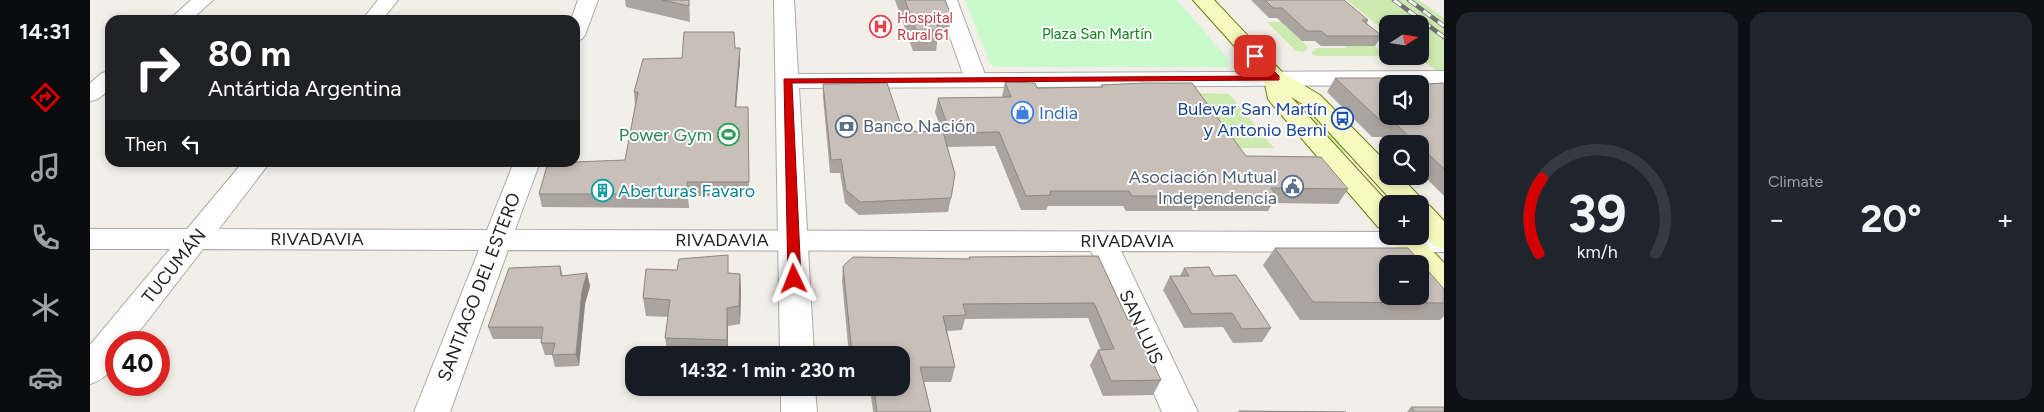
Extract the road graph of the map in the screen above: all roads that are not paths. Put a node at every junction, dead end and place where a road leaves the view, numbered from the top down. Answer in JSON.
{"nodes":[{"id":1,"x":203,"y":0,"type":"edge"},
{"id":2,"x":388,"y":0,"type":"edge"},
{"id":3,"x":588,"y":0,"type":"edge"},
{"id":4,"x":784,"y":0,"type":"edge"},
{"id":5,"x":947,"y":0,"type":"edge"},
{"id":6,"x":1204,"y":0,"type":"edge"},
{"id":7,"x":185,"y":15,"type":"edge"},
{"id":8,"x":376,"y":15,"type":"edge"},
{"id":9,"x":580,"y":22,"type":"edge"},
{"id":10,"x":1275,"y":78,"type":"junction"},
{"id":11,"x":1444,"y":78,"type":"edge"},
{"id":12,"x":976,"y":80,"type":"junction"},
{"id":13,"x":787,"y":81,"type":"junction"},
{"id":14,"x":105,"y":82,"type":"edge"},
{"id":15,"x":90,"y":94,"type":"edge"},
{"id":16,"x":253,"y":167,"type":"edge"},
{"id":17,"x":525,"y":167,"type":"edge"},
{"id":18,"x":1402,"y":195,"type":"edge"},
{"id":19,"x":1379,"y":210,"type":"edge"},
{"id":20,"x":1429,"y":223,"type":"edge"},
{"id":21,"x":90,"y":239,"type":"edge"},
{"id":22,"x":195,"y":239,"type":"junction"},
{"id":23,"x":1379,"y":239,"type":"edge"},
{"id":24,"x":497,"y":240,"type":"junction"},
{"id":25,"x":793,"y":240,"type":"junction"},
{"id":26,"x":1429,"y":240,"type":"edge"},
{"id":27,"x":1444,"y":240,"type":"edge"},
{"id":28,"x":1101,"y":241,"type":"junction"},
{"id":29,"x":1410,"y":245,"type":"edge"},
{"id":30,"x":1444,"y":283,"type":"edge"},
{"id":31,"x":797,"y":346,"type":"edge"},
{"id":32,"x":90,"y":370,"type":"edge"},
{"id":33,"x":798,"y":396,"type":"edge"},
{"id":34,"x":432,"y":412,"type":"edge"},
{"id":35,"x":799,"y":412,"type":"edge"},
{"id":36,"x":1180,"y":412,"type":"edge"}],
"edges":[{"from":1,"to":7,"type":"street"},
{"from":2,"to":8,"type":"street"},
{"from":3,"to":9,"type":"street"},
{"from":4,"to":13,"type":"street"},
{"from":5,"to":12,"type":"street"},
{"from":6,"to":10,"type":"main road"},
{"from":10,"to":11,"type":"street"},
{"from":10,"to":12,"type":"street"},
{"from":10,"to":18,"type":"main road"},
{"from":10,"to":19,"type":"main road"},
{"from":12,"to":13,"type":"street"},
{"from":13,"to":25,"type":"street"},
{"from":14,"to":15,"type":"street"},
{"from":16,"to":22,"type":"street","name":"TUCUMÁN"},
{"from":17,"to":24,"type":"street","name":"SANTIAGO DEL ESTERO"},
{"from":20,"to":27,"type":"main road"},
{"from":21,"to":22,"type":"street","name":"RIVADAVIA"},
{"from":22,"to":24,"type":"street","name":"RIVADAVIA"},
{"from":22,"to":32,"type":"street","name":"TUCUMÁN"},
{"from":23,"to":28,"type":"street","name":"RIVADAVIA"},
{"from":24,"to":25,"type":"street","name":"RIVADAVIA"},
{"from":24,"to":34,"type":"street","name":"SANTIAGO DEL ESTERO"},
{"from":25,"to":28,"type":"street","name":"RIVADAVIA"},
{"from":25,"to":31,"type":"street"},
{"from":26,"to":27,"type":"street","name":"RIVADAVIA"},
{"from":28,"to":36,"type":"street","name":"SAN LUIS"},
{"from":29,"to":30,"type":"main road"},
{"from":33,"to":35,"type":"street"}]}
